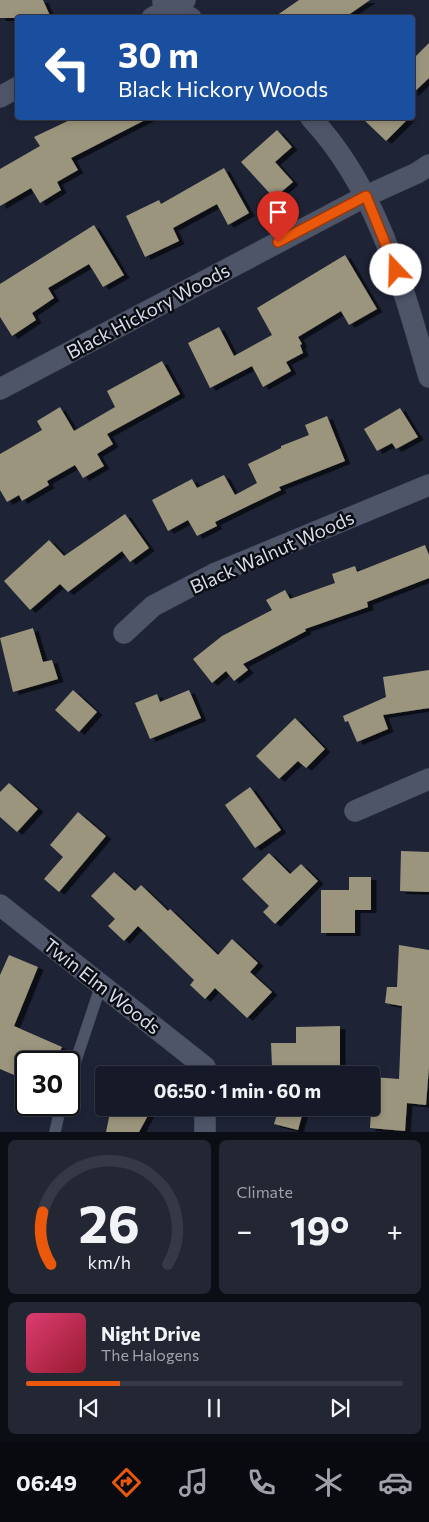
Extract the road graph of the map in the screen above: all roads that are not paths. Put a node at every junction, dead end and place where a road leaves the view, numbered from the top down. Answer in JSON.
{"nodes":[{"id":1,"x":172,"y":2,"type":"edge"},
{"id":2,"x":156,"y":15,"type":"edge"},
{"id":3,"x":187,"y":15,"type":"edge"},
{"id":4,"x":15,"y":90,"type":"edge"},
{"id":5,"x":0,"y":97,"type":"edge"},
{"id":6,"x":313,"y":120,"type":"edge"},
{"id":7,"x":429,"y":165,"type":"edge"},
{"id":8,"x":366,"y":196,"type":"junction"},
{"id":9,"x":429,"y":377,"type":"edge"},
{"id":10,"x":0,"y":388,"type":"edge"},
{"id":11,"x":429,"y":485,"type":"edge"},
{"id":12,"x":124,"y":633,"type":"dead end"},
{"id":13,"x":429,"y":778,"type":"edge"},
{"id":14,"x":355,"y":811,"type":"dead end"},
{"id":15,"x":0,"y":905,"type":"edge"},
{"id":16,"x":101,"y":985,"type":"junction"},
{"id":17,"x":79,"y":1051,"type":"edge"},
{"id":18,"x":199,"y":1066,"type":"edge"},
{"id":19,"x":59,"y":1116,"type":"edge"},
{"id":20,"x":205,"y":1116,"type":"edge"},
{"id":21,"x":55,"y":1132,"type":"edge"},
{"id":22,"x":205,"y":1132,"type":"edge"}],
"edges":[{"from":1,"to":2,"type":"street"},
{"from":1,"to":3,"type":"street"},
{"from":4,"to":5,"type":"street"},
{"from":6,"to":8,"type":"street"},
{"from":7,"to":8,"type":"street","name":"Black Hickory Woods"},
{"from":8,"to":9,"type":"street"},
{"from":8,"to":10,"type":"street","name":"Black Hickory Woods"},
{"from":11,"to":12,"type":"street","name":"Black Walnut Woods"},
{"from":13,"to":14,"type":"street"},
{"from":15,"to":16,"type":"street","name":"Twin Elm Woods"},
{"from":16,"to":17,"type":"lane"},
{"from":16,"to":18,"type":"street","name":"Twin Elm Woods"},
{"from":19,"to":21,"type":"lane"},
{"from":20,"to":22,"type":"street"}]}
